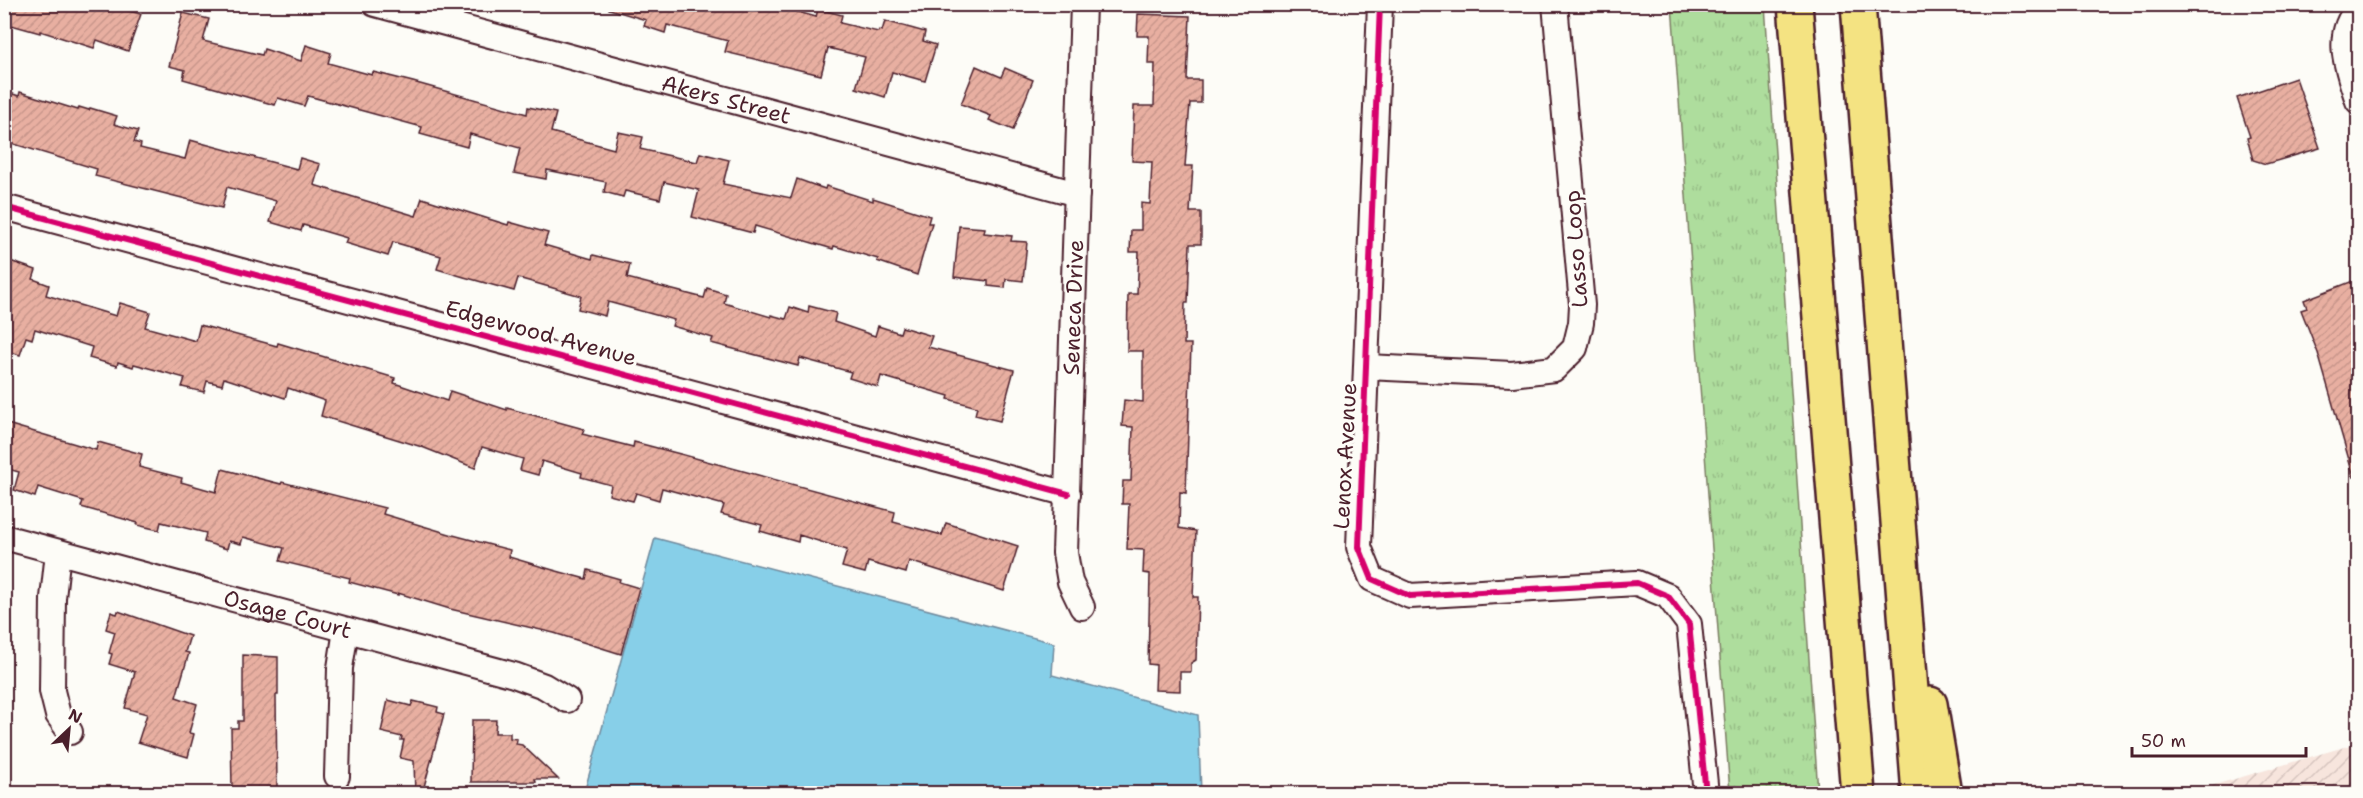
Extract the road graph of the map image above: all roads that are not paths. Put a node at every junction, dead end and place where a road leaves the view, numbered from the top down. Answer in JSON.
{"nodes":[{"id":1,"x":375,"y":4,"type":"edge"},
{"id":2,"x":1083,"y":4,"type":"edge"},
{"id":3,"x":1380,"y":4,"type":"edge"},
{"id":4,"x":1555,"y":4,"type":"edge"},
{"id":5,"x":1795,"y":4,"type":"edge"},
{"id":6,"x":1858,"y":4,"type":"edge"},
{"id":7,"x":2358,"y":9,"type":"edge"},
{"id":8,"x":2358,"y":101,"type":"edge"},
{"id":9,"x":1077,"y":194,"type":"junction"},
{"id":10,"x":4,"y":207,"type":"edge"},
{"id":11,"x":1367,"y":367,"type":"junction"},
{"id":12,"x":1068,"y":494,"type":"junction"},
{"id":13,"x":4,"y":537,"type":"edge"},
{"id":14,"x":1899,"y":541,"type":"junction"},
{"id":15,"x":58,"y":552,"type":"junction"},
{"id":16,"x":1082,"y":607,"type":"dead end"},
{"id":17,"x":346,"y":630,"type":"junction"},
{"id":18,"x":567,"y":700,"type":"dead end"},
{"id":19,"x":70,"y":732,"type":"dead end"},
{"id":20,"x":337,"y":776,"type":"dead end"},
{"id":21,"x":1706,"y":794,"type":"edge"},
{"id":22,"x":1858,"y":794,"type":"edge"},
{"id":23,"x":1919,"y":794,"type":"edge"},
{"id":24,"x":1945,"y":794,"type":"edge"}],
"edges":[{"from":1,"to":9,"type":"street","name":"Akers Street"},
{"from":2,"to":9,"type":"street","name":"Seneca Drive"},
{"from":3,"to":11,"type":"street","name":"Lenox Avenue"},
{"from":4,"to":11,"type":"street","name":"Lasso Loop"},
{"from":5,"to":22,"type":"highway"},
{"from":6,"to":14,"type":"highway"},
{"from":7,"to":8,"type":"street"},
{"from":9,"to":12,"type":"street","name":"Seneca Drive"},
{"from":10,"to":12,"type":"street","name":"Edgewood Avenue"},
{"from":11,"to":21,"type":"street","name":"Lenox Avenue"},
{"from":12,"to":16,"type":"street","name":"Seneca Drive"},
{"from":13,"to":15,"type":"street","name":"Osage Court"},
{"from":14,"to":23,"type":"highway"},
{"from":14,"to":24,"type":"highway"},
{"from":15,"to":17,"type":"street","name":"Osage Court"},
{"from":15,"to":19,"type":"street"},
{"from":17,"to":18,"type":"street","name":"Osage Court"},
{"from":17,"to":20,"type":"street"}]}
